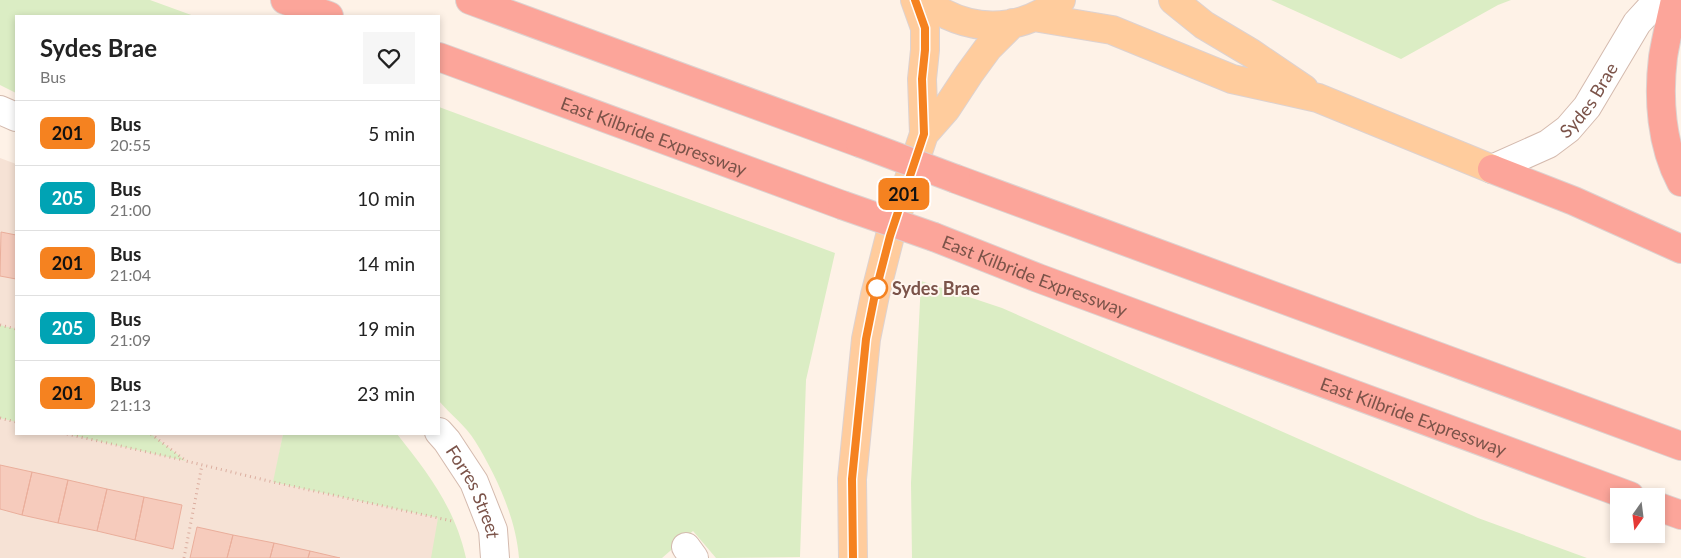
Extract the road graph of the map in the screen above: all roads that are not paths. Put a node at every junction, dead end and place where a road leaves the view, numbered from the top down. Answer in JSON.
{"nodes":[{"id":1,"x":285,"y":0,"type":"edge"},
{"id":2,"x":470,"y":0,"type":"edge"},
{"id":3,"x":915,"y":0,"type":"edge"},
{"id":4,"x":923,"y":0,"type":"edge"},
{"id":5,"x":1061,"y":0,"type":"edge"},
{"id":6,"x":1173,"y":0,"type":"edge"},
{"id":7,"x":1658,"y":0,"type":"edge"},
{"id":8,"x":1675,"y":0,"type":"edge"},
{"id":9,"x":326,"y":15,"type":"edge"},
{"id":10,"x":1024,"y":20,"type":"junction"},
{"id":11,"x":440,"y":57,"type":"edge"},
{"id":12,"x":1318,"y":98,"type":"junction"},
{"id":13,"x":0,"y":110,"type":"edge"},
{"id":14,"x":15,"y":117,"type":"edge"},
{"id":15,"x":924,"y":134,"type":"junction"},
{"id":16,"x":1492,"y":169,"type":"junction"},
{"id":17,"x":1681,"y":182,"type":"edge"},
{"id":18,"x":1681,"y":249,"type":"edge"},
{"id":19,"x":440,"y":433,"type":"edge"},
{"id":20,"x":1681,"y":446,"type":"edge"},
{"id":21,"x":1610,"y":489,"type":"edge"},
{"id":22,"x":1665,"y":509,"type":"edge"},
{"id":23,"x":1681,"y":515,"type":"edge"},
{"id":24,"x":495,"y":558,"type":"edge"},
{"id":25,"x":853,"y":558,"type":"edge"}],
"edges":[{"from":1,"to":9,"type":"highway"},
{"from":2,"to":20,"type":"highway","bridge":true},
{"from":3,"to":15,"type":"main road"},
{"from":4,"to":10,"type":"main road"},
{"from":5,"to":10,"type":"main road"},
{"from":6,"to":12,"type":"main road"},
{"from":7,"to":16,"type":"street","name":"Sydes Brae"},
{"from":8,"to":17,"type":"highway"},
{"from":10,"to":12,"type":"main road"},
{"from":10,"to":15,"type":"main road"},
{"from":11,"to":21,"type":"highway","name":"East Kilbride Expressway","bridge":true},
{"from":12,"to":16,"type":"main road"},
{"from":13,"to":14,"type":"street"},
{"from":15,"to":25,"type":"main road"},
{"from":16,"to":18,"type":"highway"},
{"from":19,"to":24,"type":"street","name":"Forres Street"},
{"from":22,"to":23,"type":"highway"}]}
